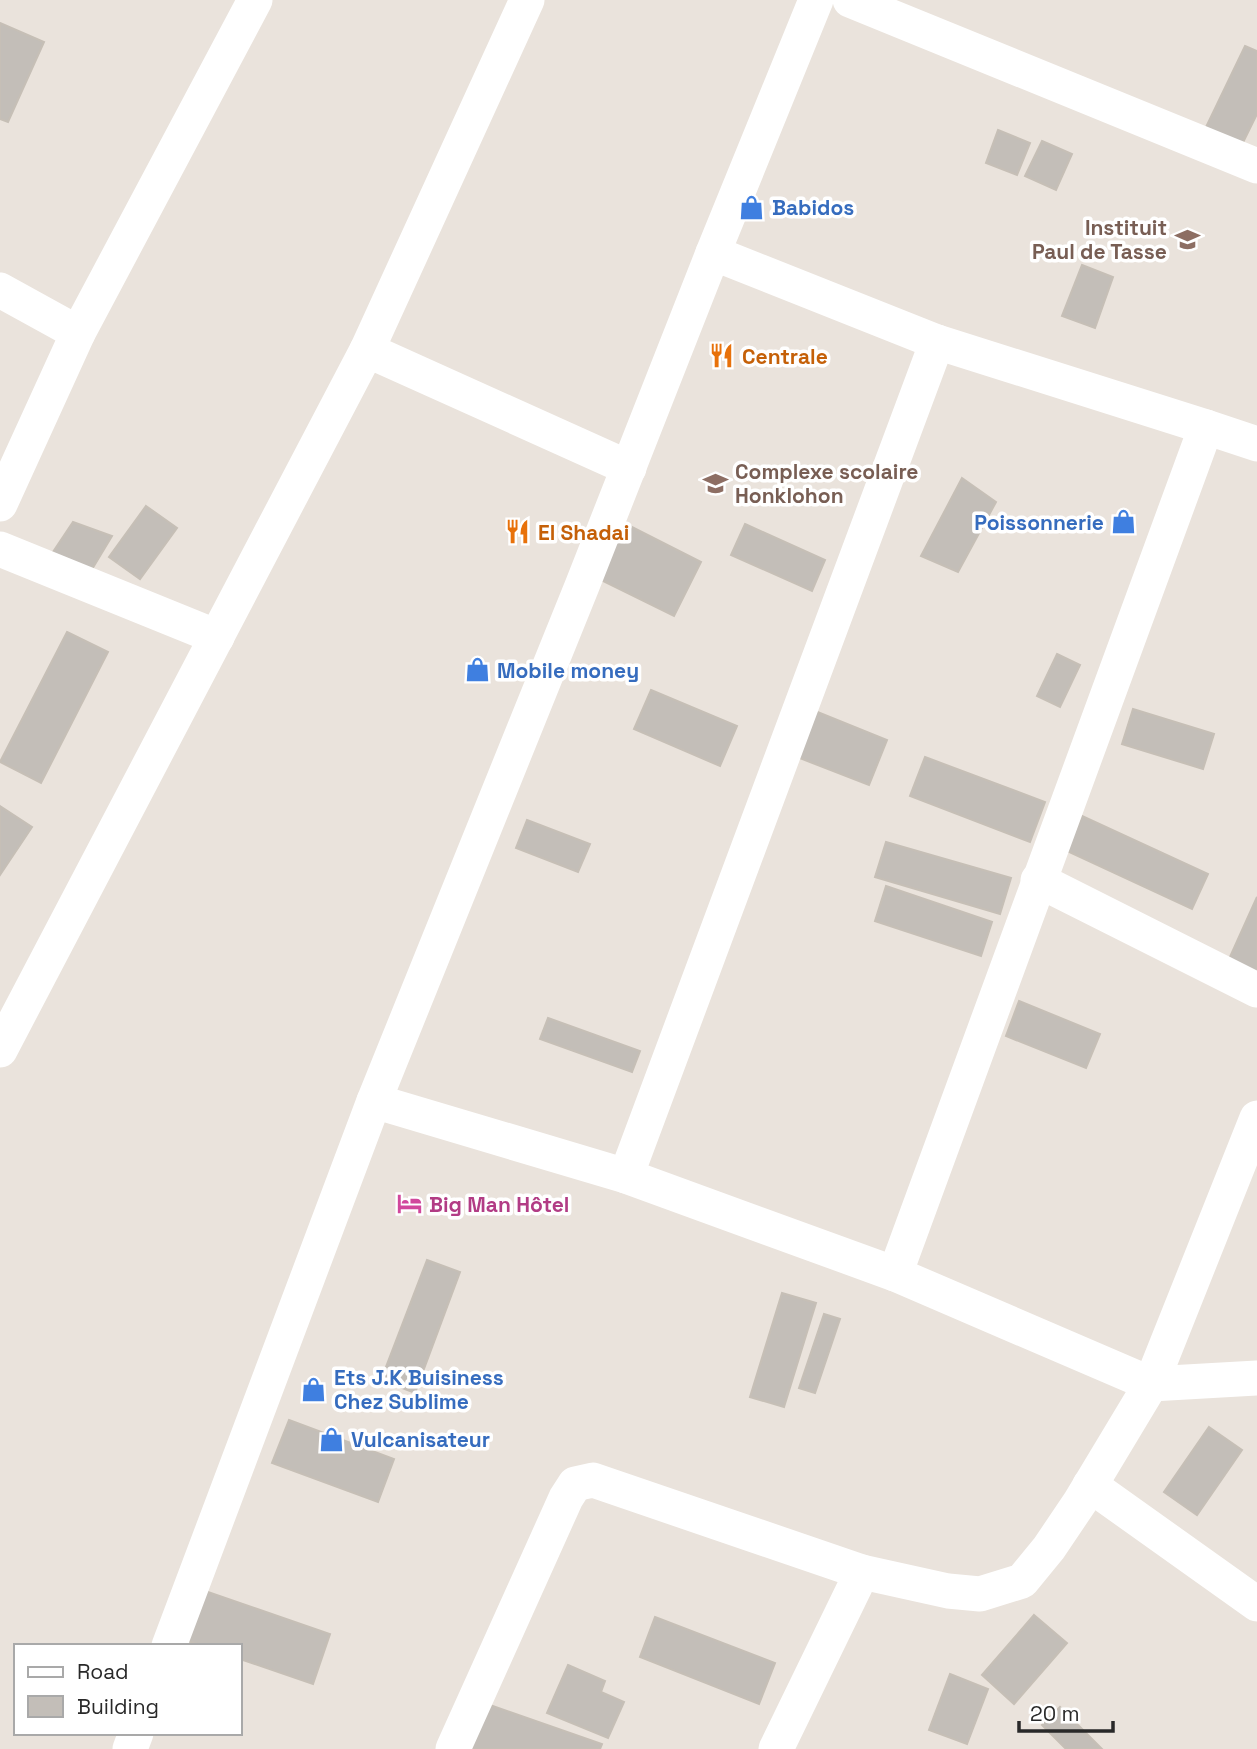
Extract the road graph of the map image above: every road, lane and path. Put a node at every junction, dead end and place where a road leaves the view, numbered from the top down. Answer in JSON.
{"nodes":[{"id":1,"x":255,"y":0,"type":"edge"},
{"id":2,"x":527,"y":0,"type":"edge"},
{"id":3,"x":817,"y":0,"type":"edge"},
{"id":4,"x":850,"y":0,"type":"edge"},
{"id":5,"x":1257,"y":166,"type":"edge"},
{"id":6,"x":713,"y":253,"type":"junction"},
{"id":7,"x":0,"y":290,"type":"edge"},
{"id":8,"x":78,"y":333,"type":"junction"},
{"id":9,"x":937,"y":342,"type":"junction"},
{"id":10,"x":367,"y":350,"type":"junction"},
{"id":11,"x":1206,"y":427,"type":"junction"},
{"id":12,"x":1257,"y":444,"type":"edge"},
{"id":13,"x":629,"y":468,"type":"junction"},
{"id":14,"x":0,"y":504,"type":"edge"},
{"id":15,"x":0,"y":549,"type":"edge"},
{"id":16,"x":217,"y":638,"type":"junction"},
{"id":17,"x":1038,"y":880,"type":"junction"},
{"id":18,"x":1257,"y":990,"type":"edge"},
{"id":19,"x":0,"y":1050,"type":"edge"},
{"id":20,"x":374,"y":1101,"type":"junction"},
{"id":21,"x":1257,"y":1118,"type":"edge"},
{"id":22,"x":626,"y":1176,"type":"junction"},
{"id":23,"x":895,"y":1274,"type":"junction"},
{"id":24,"x":1257,"y":1378,"type":"edge"},
{"id":25,"x":1151,"y":1384,"type":"junction"},
{"id":26,"x":1090,"y":1485,"type":"junction"},
{"id":27,"x":862,"y":1572,"type":"junction"},
{"id":28,"x":1257,"y":1604,"type":"edge"},
{"id":29,"x":170,"y":1644,"type":"edge"},
{"id":30,"x":453,"y":1749,"type":"edge"},
{"id":31,"x":776,"y":1749,"type":"edge"}],
"edges":[{"from":1,"to":8,"type":"street"},
{"from":2,"to":10,"type":"street"},
{"from":3,"to":6,"type":"street"},
{"from":4,"to":5,"type":"street"},
{"from":6,"to":9,"type":"street"},
{"from":6,"to":13,"type":"street"},
{"from":7,"to":8,"type":"street"},
{"from":8,"to":14,"type":"street"},
{"from":9,"to":11,"type":"street"},
{"from":9,"to":22,"type":"street"},
{"from":10,"to":13,"type":"street"},
{"from":10,"to":16,"type":"street"},
{"from":11,"to":12,"type":"street"},
{"from":11,"to":17,"type":"street"},
{"from":13,"to":20,"type":"street"},
{"from":15,"to":16,"type":"street"},
{"from":16,"to":19,"type":"street"},
{"from":17,"to":18,"type":"street"},
{"from":17,"to":23,"type":"street"},
{"from":20,"to":22,"type":"street"},
{"from":20,"to":29,"type":"street"},
{"from":21,"to":25,"type":"street"},
{"from":22,"to":23,"type":"street"},
{"from":23,"to":25,"type":"street"},
{"from":24,"to":25,"type":"street"},
{"from":25,"to":26,"type":"street"},
{"from":26,"to":27,"type":"street"},
{"from":26,"to":28,"type":"street"},
{"from":27,"to":30,"type":"street"},
{"from":27,"to":31,"type":"street"}]}
